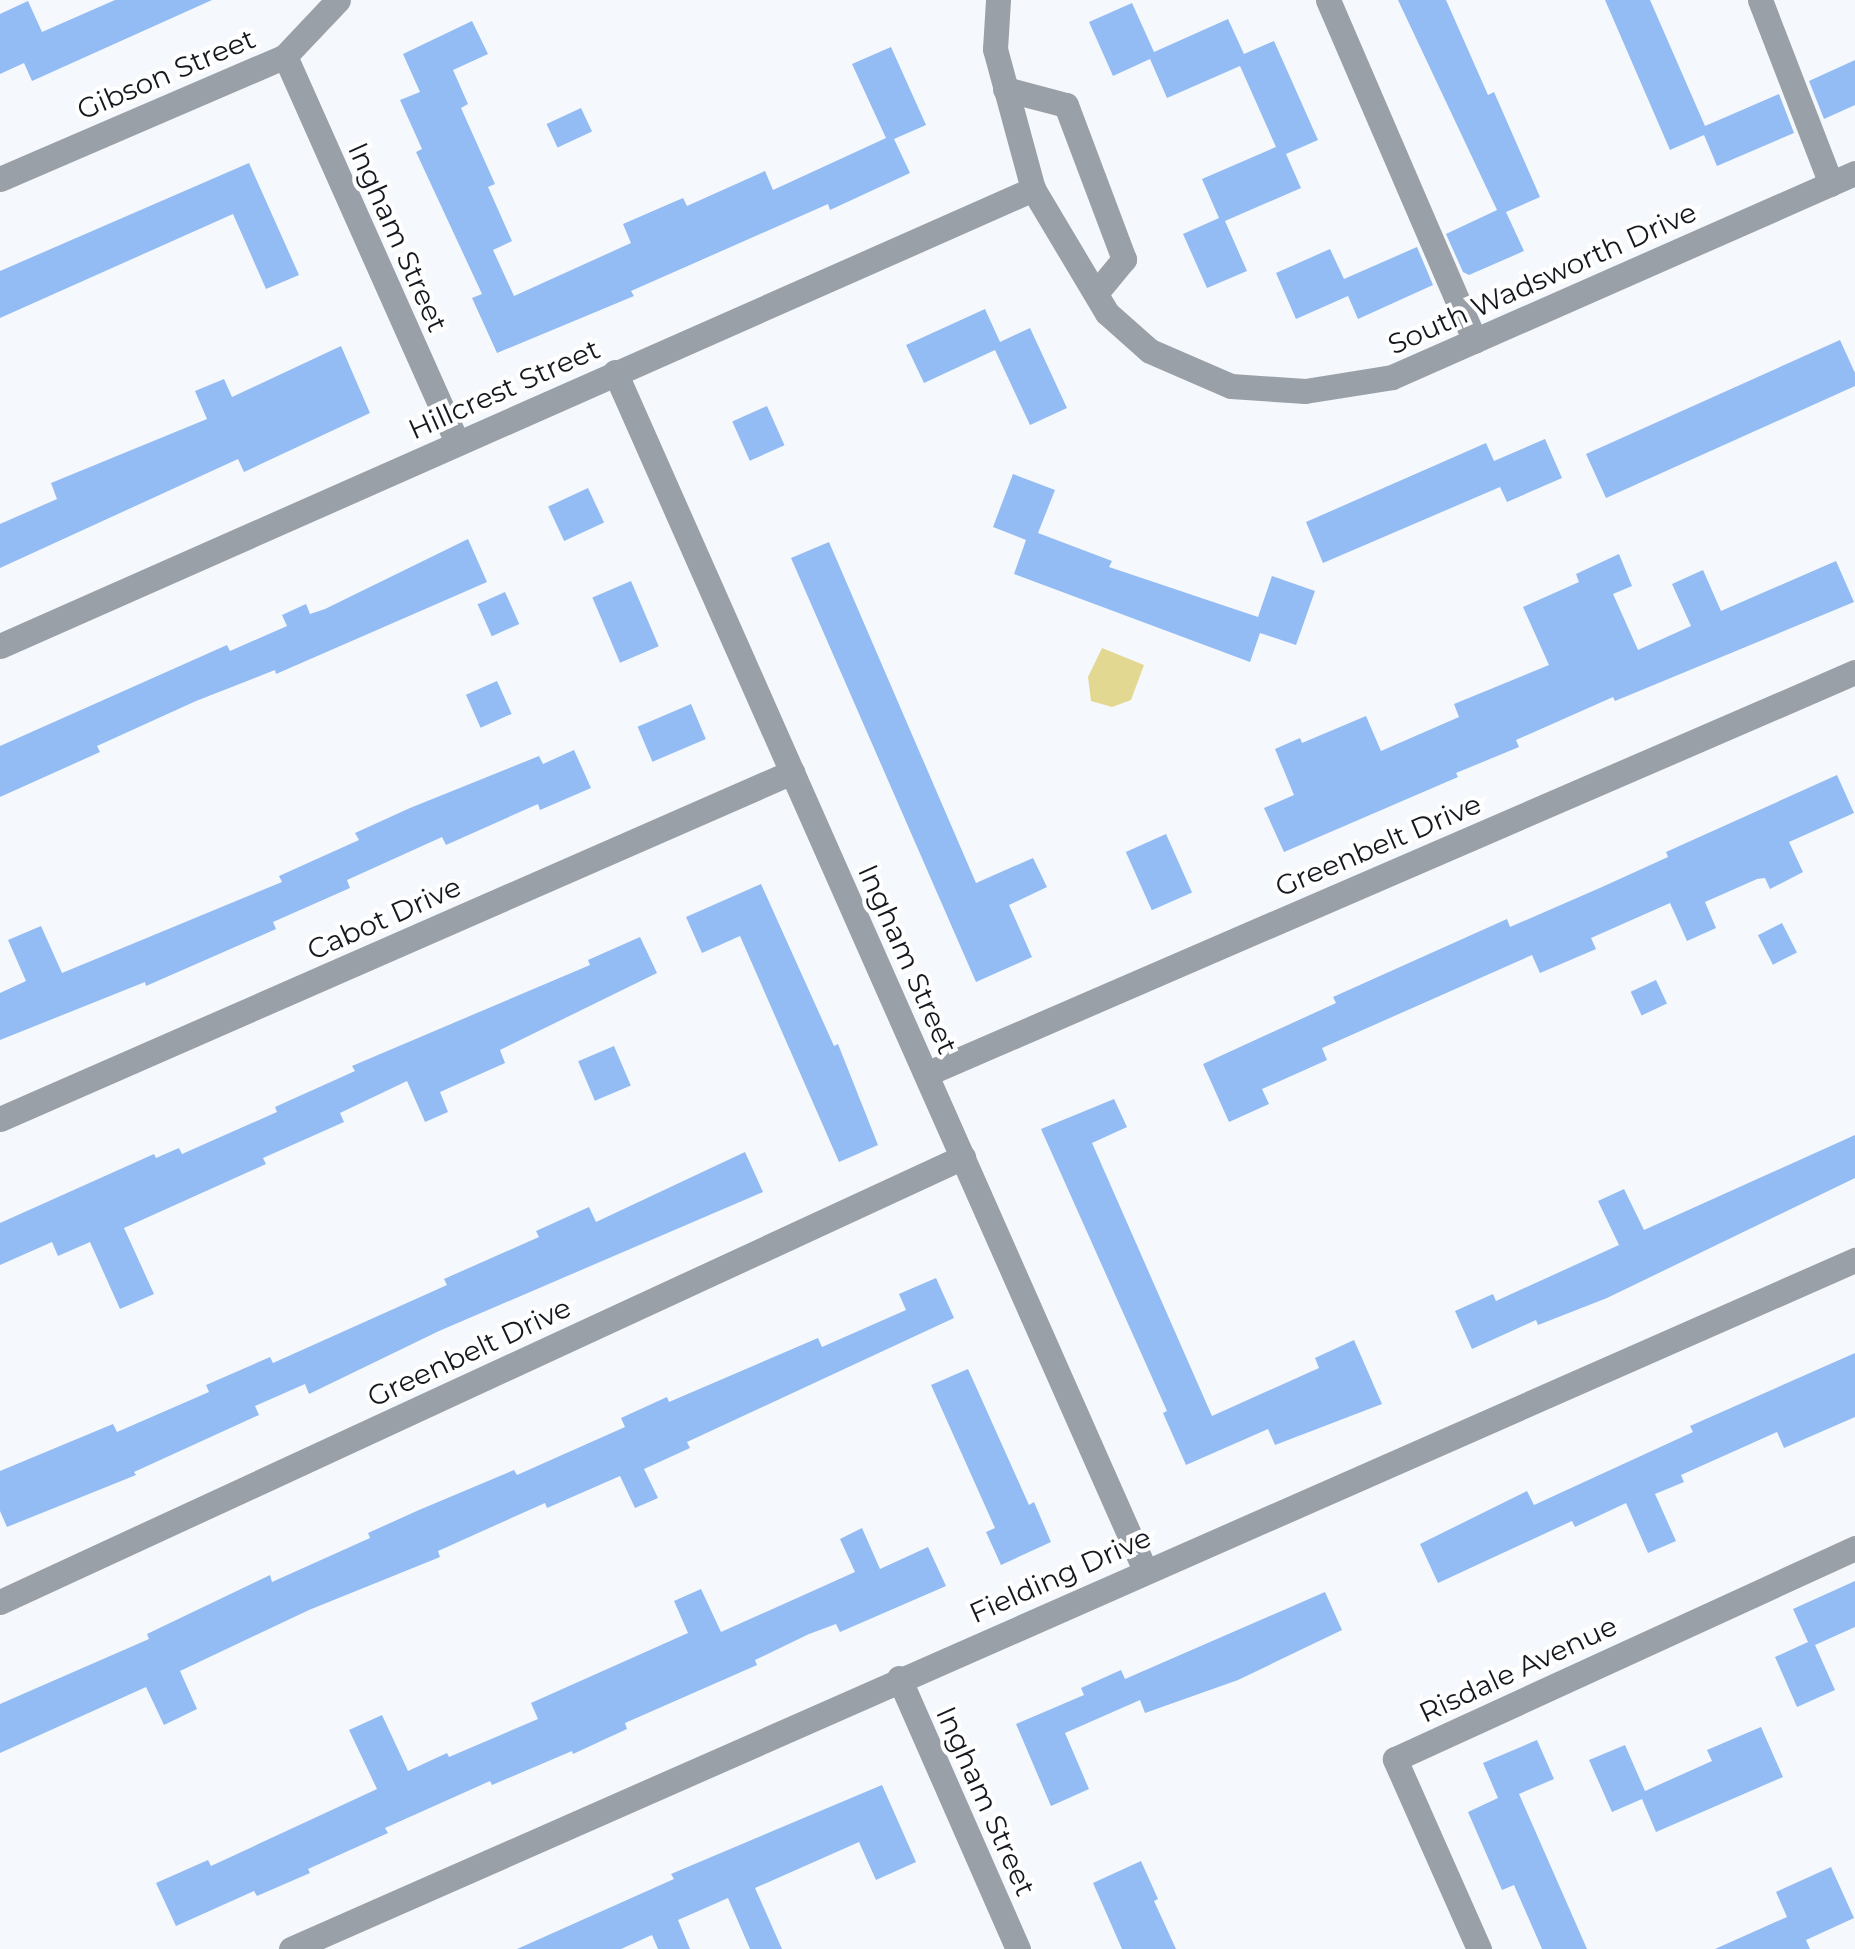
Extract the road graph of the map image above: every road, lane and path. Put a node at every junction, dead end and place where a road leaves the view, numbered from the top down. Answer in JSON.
{"nodes":[{"id":1,"x":338,"y":0,"type":"edge"},
{"id":2,"x":998,"y":0,"type":"edge"},
{"id":3,"x":1328,"y":0,"type":"edge"},
{"id":4,"x":1760,"y":0,"type":"edge"},
{"id":5,"x":285,"y":56,"type":"junction"},
{"id":6,"x":1005,"y":90,"type":"junction"},
{"id":7,"x":1855,"y":173,"type":"edge"},
{"id":8,"x":0,"y":178,"type":"edge"},
{"id":9,"x":1830,"y":184,"type":"junction"},
{"id":10,"x":1033,"y":189,"type":"junction"},
{"id":11,"x":1096,"y":294,"type":"junction"},
{"id":12,"x":1475,"y":340,"type":"junction"},
{"id":13,"x":616,"y":372,"type":"junction"},
{"id":14,"x":457,"y":443,"type":"junction"},
{"id":15,"x":0,"y":646,"type":"edge"},
{"id":16,"x":1855,"y":672,"type":"edge"},
{"id":17,"x":792,"y":772,"type":"junction"},
{"id":18,"x":926,"y":1074,"type":"junction"},
{"id":19,"x":0,"y":1119,"type":"edge"},
{"id":20,"x":962,"y":1156,"type":"junction"},
{"id":21,"x":1855,"y":1260,"type":"edge"},
{"id":22,"x":1855,"y":1548,"type":"edge"},
{"id":23,"x":1146,"y":1570,"type":"junction"},
{"id":24,"x":0,"y":1602,"type":"edge"},
{"id":25,"x":899,"y":1678,"type":"junction"},
{"id":26,"x":291,"y":1949,"type":"edge"},
{"id":27,"x":1018,"y":1949,"type":"edge"},
{"id":28,"x":1479,"y":1949,"type":"edge"}],
"edges":[{"from":1,"to":5,"type":"street","name":"Gibson Street"},
{"from":2,"to":6,"type":"street","name":"South Wadsworth Drive"},
{"from":3,"to":12,"type":"street"},
{"from":4,"to":9,"type":"street"},
{"from":5,"to":8,"type":"street","name":"Gibson Street"},
{"from":5,"to":14,"type":"street","name":"Ingham Street"},
{"from":6,"to":10,"type":"street","name":"South Wadsworth Drive"},
{"from":6,"to":11,"type":"street"},
{"from":7,"to":9,"type":"street","name":"South Wadsworth Drive"},
{"from":9,"to":12,"type":"street","name":"South Wadsworth Drive"},
{"from":10,"to":11,"type":"street","name":"South Wadsworth Drive"},
{"from":10,"to":13,"type":"street","name":"Hillcrest Street"},
{"from":11,"to":12,"type":"street","name":"South Wadsworth Drive"},
{"from":13,"to":14,"type":"street","name":"Hillcrest Street"},
{"from":13,"to":17,"type":"street","name":"Ingham Street"},
{"from":14,"to":15,"type":"street","name":"Hillcrest Street"},
{"from":16,"to":18,"type":"street","name":"Greenbelt Drive"},
{"from":17,"to":18,"type":"street","name":"Ingham Street"},
{"from":17,"to":19,"type":"street","name":"Cabot Drive"},
{"from":18,"to":20,"type":"street","name":"Ingham Street"},
{"from":20,"to":23,"type":"street","name":"Ingham Street"},
{"from":20,"to":24,"type":"street","name":"Greenbelt Drive"},
{"from":21,"to":23,"type":"street","name":"Fielding Drive"},
{"from":22,"to":28,"type":"street","name":"Risdale Avenue"},
{"from":23,"to":25,"type":"street","name":"Fielding Drive"},
{"from":25,"to":26,"type":"street","name":"Fielding Drive"},
{"from":25,"to":27,"type":"street","name":"Ingham Street"}]}
